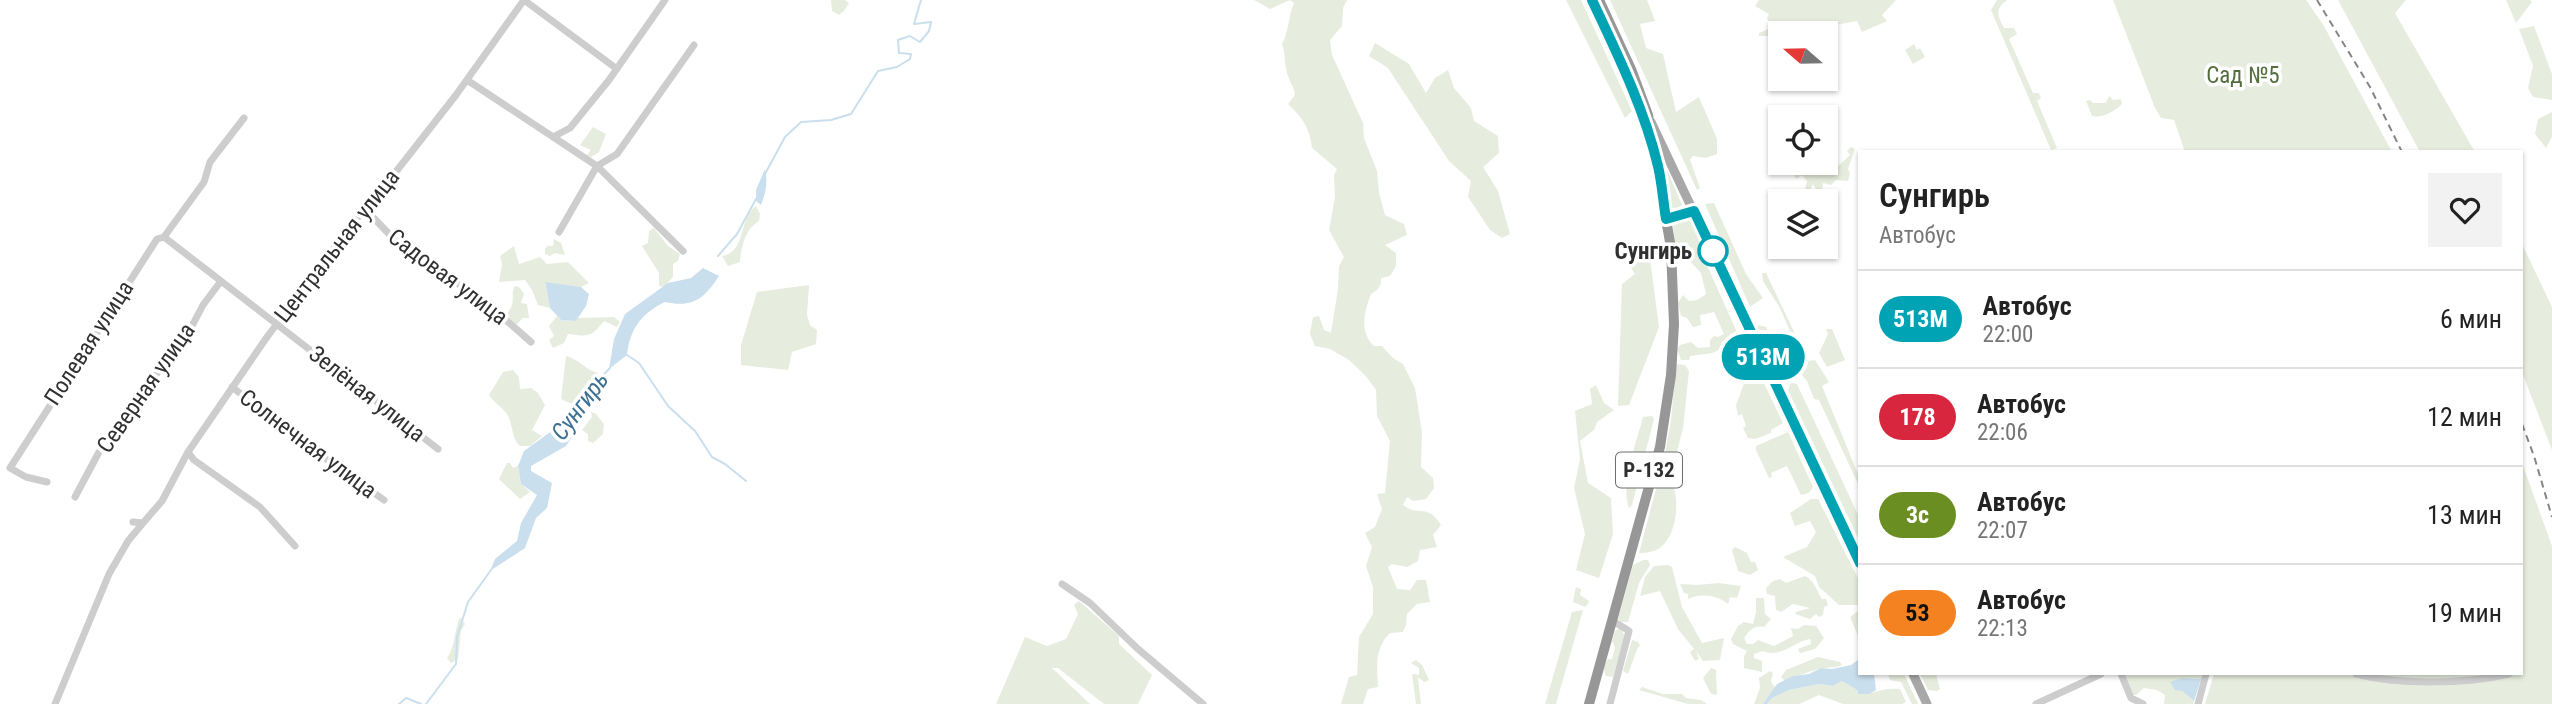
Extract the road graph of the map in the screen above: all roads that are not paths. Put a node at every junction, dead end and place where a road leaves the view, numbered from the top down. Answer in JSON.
{"nodes":[{"id":1,"x":524,"y":0,"type":"edge"},
{"id":2,"x":665,"y":0,"type":"edge"},
{"id":3,"x":1592,"y":0,"type":"edge"},
{"id":4,"x":1599,"y":0,"type":"edge"},
{"id":5,"x":694,"y":45,"type":"dead end"},
{"id":6,"x":617,"y":69,"type":"junction"},
{"id":7,"x":467,"y":80,"type":"junction"},
{"id":8,"x":1648,"y":115,"type":"junction"},
{"id":9,"x":244,"y":118,"type":"dead end"},
{"id":10,"x":552,"y":137,"type":"junction"},
{"id":11,"x":1672,"y":164,"type":"junction"},
{"id":12,"x":597,"y":166,"type":"junction"},
{"id":13,"x":1658,"y":168,"type":"junction"},
{"id":14,"x":366,"y":209,"type":"junction"},
{"id":15,"x":1694,"y":211,"type":"junction"},
{"id":16,"x":1666,"y":219,"type":"junction"},
{"id":17,"x":559,"y":232,"type":"dead end"},
{"id":18,"x":164,"y":237,"type":"junction"},
{"id":19,"x":683,"y":251,"type":"dead end"},
{"id":20,"x":221,"y":282,"type":"junction"},
{"id":21,"x":277,"y":324,"type":"junction"},
{"id":22,"x":531,"y":342,"type":"dead end"},
{"id":23,"x":232,"y":387,"type":"junction"},
{"id":24,"x":438,"y":449,"type":"dead end"},
{"id":25,"x":188,"y":452,"type":"junction"},
{"id":26,"x":47,"y":482,"type":"dead end"},
{"id":27,"x":75,"y":497,"type":"dead end"},
{"id":28,"x":384,"y":500,"type":"dead end"},
{"id":29,"x":134,"y":522,"type":"dead end"},
{"id":30,"x":143,"y":523,"type":"junction"},
{"id":31,"x":295,"y":546,"type":"dead end"},
{"id":32,"x":1858,"y":559,"type":"edge"},
{"id":33,"x":1062,"y":584,"type":"dead end"},
{"id":34,"x":1613,"y":621,"type":"junction"},
{"id":35,"x":1913,"y":675,"type":"edge"},
{"id":36,"x":2099,"y":675,"type":"edge"},
{"id":37,"x":2121,"y":675,"type":"edge"},
{"id":38,"x":2206,"y":675,"type":"edge"},
{"id":39,"x":2360,"y":675,"type":"edge"},
{"id":40,"x":2502,"y":675,"type":"edge"},
{"id":41,"x":2057,"y":700,"type":"edge"},
{"id":42,"x":55,"y":704,"type":"edge"},
{"id":43,"x":1203,"y":704,"type":"edge"},
{"id":44,"x":1587,"y":704,"type":"edge"},
{"id":45,"x":1610,"y":704,"type":"edge"},
{"id":46,"x":1927,"y":704,"type":"edge"},
{"id":47,"x":2036,"y":704,"type":"edge"},
{"id":48,"x":2143,"y":704,"type":"edge"},
{"id":49,"x":2198,"y":704,"type":"edge"}],
"edges":[{"from":1,"to":6,"type":"street"},
{"from":1,"to":7,"type":"street","name":"Центральная улица"},
{"from":2,"to":6,"type":"street"},
{"from":3,"to":13,"type":"highway","number":"Р-132"},
{"from":4,"to":8,"type":"highway","number":"Р-132"},
{"from":5,"to":12,"type":"street"},
{"from":6,"to":10,"type":"street"},
{"from":7,"to":10,"type":"street"},
{"from":7,"to":14,"type":"street","name":"Центральная улица"},
{"from":8,"to":11,"type":"main road"},
{"from":8,"to":13,"type":"highway","number":"Р-132"},
{"from":9,"to":18,"type":"street","name":"Полевая улица"},
{"from":10,"to":12,"type":"street"},
{"from":11,"to":13,"type":"main road"},
{"from":11,"to":15,"type":"main road"},
{"from":12,"to":17,"type":"street"},
{"from":12,"to":19,"type":"street"},
{"from":13,"to":16,"type":"highway","number":"Р-132"},
{"from":14,"to":21,"type":"street","name":"Центральная улица"},
{"from":14,"to":22,"type":"street","name":"Садовая улица"},
{"from":15,"to":16,"type":"main road"},
{"from":15,"to":32,"type":"main road"},
{"from":16,"to":34,"type":"highway","number":"Р-132"},
{"from":16,"to":44,"type":"highway","number":"Р-132"},
{"from":18,"to":20,"type":"street","name":"Зелёная улица"},
{"from":18,"to":26,"type":"street","name":"Полевая улица"},
{"from":20,"to":21,"type":"street","name":"Зелёная улица"},
{"from":20,"to":27,"type":"street","name":"Северная улица"},
{"from":21,"to":23,"type":"street","name":"Центральная улица"},
{"from":21,"to":24,"type":"street","name":"Зелёная улица"},
{"from":23,"to":25,"type":"street","name":"Центральная улица"},
{"from":23,"to":28,"type":"street","name":"Солнечная улица"},
{"from":25,"to":30,"type":"street","name":"Центральная улица"},
{"from":25,"to":31,"type":"street"},
{"from":29,"to":30,"type":"street"},
{"from":30,"to":42,"type":"street","name":"Центральная улица"},
{"from":33,"to":43,"type":"street"},
{"from":34,"to":44,"type":"highway","number":"Р-132"},
{"from":34,"to":45,"type":"street"},
{"from":35,"to":46,"type":"main road"},
{"from":36,"to":41,"type":"street"},
{"from":37,"to":48,"type":"street"},
{"from":38,"to":49,"type":"street"},
{"from":39,"to":40,"type":"street"},
{"from":41,"to":47,"type":"street"}]}
